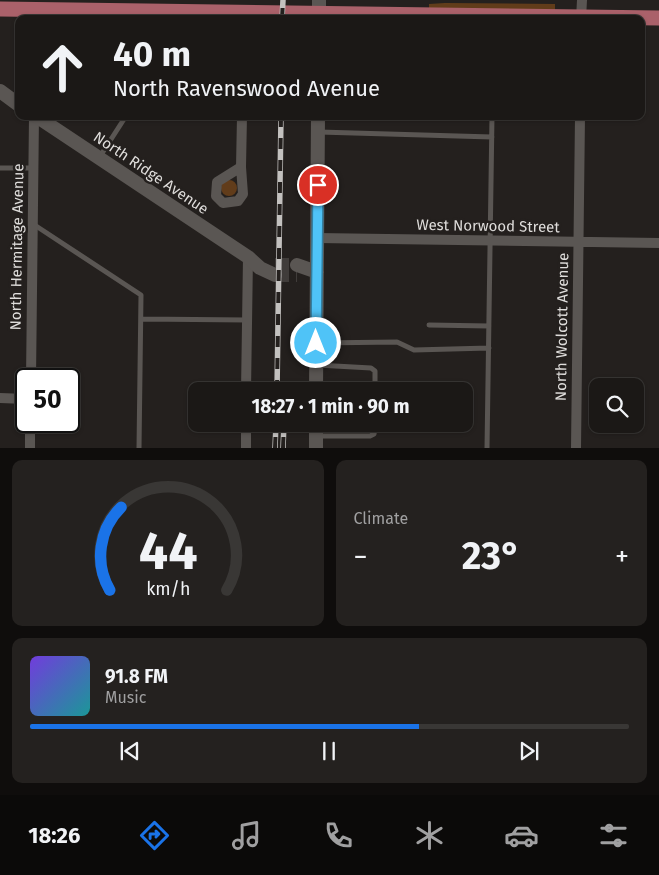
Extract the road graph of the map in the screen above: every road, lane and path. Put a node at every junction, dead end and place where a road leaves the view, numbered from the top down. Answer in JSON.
{"nodes":[{"id":1,"x":582,"y":0,"type":"edge"},
{"id":2,"x":19,"y":5,"type":"edge"},
{"id":3,"x":0,"y":9,"type":"edge"},
{"id":4,"x":240,"y":10,"type":"edge"},
{"id":5,"x":319,"y":11,"type":"edge"},
{"id":6,"x":435,"y":15,"type":"edge"},
{"id":7,"x":581,"y":15,"type":"edge"},
{"id":8,"x":645,"y":18,"type":"edge"},
{"id":9,"x":659,"y":18,"type":"edge"},
{"id":10,"x":0,"y":92,"type":"edge"},
{"id":11,"x":15,"y":101,"type":"edge"},
{"id":12,"x":35,"y":120,"type":"edge"},
{"id":13,"x":41,"y":120,"type":"edge"},
{"id":14,"x":123,"y":120,"type":"edge"},
{"id":15,"x":242,"y":120,"type":"edge"},
{"id":16,"x":318,"y":120,"type":"edge"},
{"id":17,"x":492,"y":120,"type":"edge"},
{"id":18,"x":580,"y":120,"type":"edge"},
{"id":19,"x":318,"y":132,"type":"junction"},
{"id":20,"x":492,"y":137,"type":"junction"},
{"id":21,"x":99,"y":158,"type":"junction"},
{"id":22,"x":241,"y":167,"type":"dead end"},
{"id":23,"x":0,"y":168,"type":"edge"},
{"id":24,"x":33,"y":168,"type":"junction"},
{"id":25,"x":32,"y":223,"type":"junction"},
{"id":26,"x":317,"y":238,"type":"junction"},
{"id":27,"x":490,"y":240,"type":"junction"},
{"id":28,"x":578,"y":242,"type":"junction"},
{"id":29,"x":659,"y":243,"type":"edge"},
{"id":30,"x":248,"y":257,"type":"junction"},
{"id":31,"x":275,"y":270,"type":"tunnel mouth"},
{"id":32,"x":297,"y":270,"type":"tunnel mouth"},
{"id":33,"x":317,"y":272,"type":"junction"},
{"id":34,"x":141,"y":318,"type":"junction"},
{"id":35,"x":247,"y":320,"type":"junction"},
{"id":36,"x":429,"y":326,"type":"dead end"},
{"id":37,"x":489,"y":326,"type":"junction"},
{"id":38,"x":316,"y":343,"type":"junction"},
{"id":39,"x":489,"y":348,"type":"junction"},
{"id":40,"x":316,"y":365,"type":"junction"},
{"id":41,"x":30,"y":368,"type":"edge"},
{"id":42,"x":246,"y":382,"type":"edge"},
{"id":43,"x":316,"y":382,"type":"edge"},
{"id":44,"x":375,"y":382,"type":"edge"},
{"id":45,"x":0,"y":398,"type":"edge"},
{"id":46,"x":15,"y":399,"type":"edge"},
{"id":47,"x":246,"y":432,"type":"edge"},
{"id":48,"x":374,"y":432,"type":"edge"},
{"id":49,"x":30,"y":433,"type":"edge"},
{"id":50,"x":316,"y":436,"type":"edge"},
{"id":51,"x":30,"y":448,"type":"edge"},
{"id":52,"x":139,"y":448,"type":"edge"},
{"id":53,"x":246,"y":448,"type":"edge"},
{"id":54,"x":487,"y":448,"type":"edge"},
{"id":55,"x":576,"y":448,"type":"edge"}],
"edges":[{"from":1,"to":7,"type":"street"},
{"from":2,"to":3,"type":"main road"},
{"from":2,"to":4,"type":"main road"},
{"from":4,"to":5,"type":"main road"},
{"from":5,"to":6,"type":"main road"},
{"from":8,"to":9,"type":"main road"},
{"from":10,"to":11,"type":"main road"},
{"from":12,"to":24,"type":"street","name":"North Hermitage Avenue"},
{"from":13,"to":21,"type":"main road","name":"North Ridge Avenue"},
{"from":14,"to":21,"type":"lane"},
{"from":15,"to":22,"type":"street"},
{"from":16,"to":19,"type":"main road"},
{"from":17,"to":20,"type":"lane"},
{"from":18,"to":28,"type":"street","name":"North Wolcott Avenue"},
{"from":19,"to":20,"type":"lane"},
{"from":19,"to":26,"type":"main road"},
{"from":20,"to":27,"type":"lane"},
{"from":21,"to":30,"type":"main road","name":"North Ridge Avenue"},
{"from":23,"to":24,"type":"lane"},
{"from":24,"to":25,"type":"street","name":"North Hermitage Avenue"},
{"from":25,"to":34,"type":"lane"},
{"from":25,"to":41,"type":"street","name":"North Hermitage Avenue"},
{"from":26,"to":27,"type":"street","name":"West Norwood Street"},
{"from":26,"to":33,"type":"main road"},
{"from":27,"to":28,"type":"street","name":"West Norwood Street"},
{"from":27,"to":37,"type":"lane"},
{"from":28,"to":29,"type":"street","name":"West Norwood Street"},
{"from":28,"to":55,"type":"street","name":"North Wolcott Avenue"},
{"from":30,"to":31,"type":"main road","name":"North Ridge Avenue"},
{"from":30,"to":35,"type":"street"},
{"from":32,"to":33,"type":"main road"},
{"from":33,"to":38,"type":"main road"},
{"from":34,"to":35,"type":"lane"},
{"from":34,"to":52,"type":"lane"},
{"from":35,"to":42,"type":"street"},
{"from":36,"to":37,"type":"lane"},
{"from":37,"to":39,"type":"lane"},
{"from":38,"to":39,"type":"lane"},
{"from":38,"to":40,"type":"main road"},
{"from":39,"to":54,"type":"lane"},
{"from":40,"to":43,"type":"main road"},
{"from":40,"to":44,"type":"lane"},
{"from":45,"to":46,"type":"street"},
{"from":47,"to":53,"type":"street"},
{"from":48,"to":50,"type":"lane"},
{"from":49,"to":51,"type":"street"}]}
